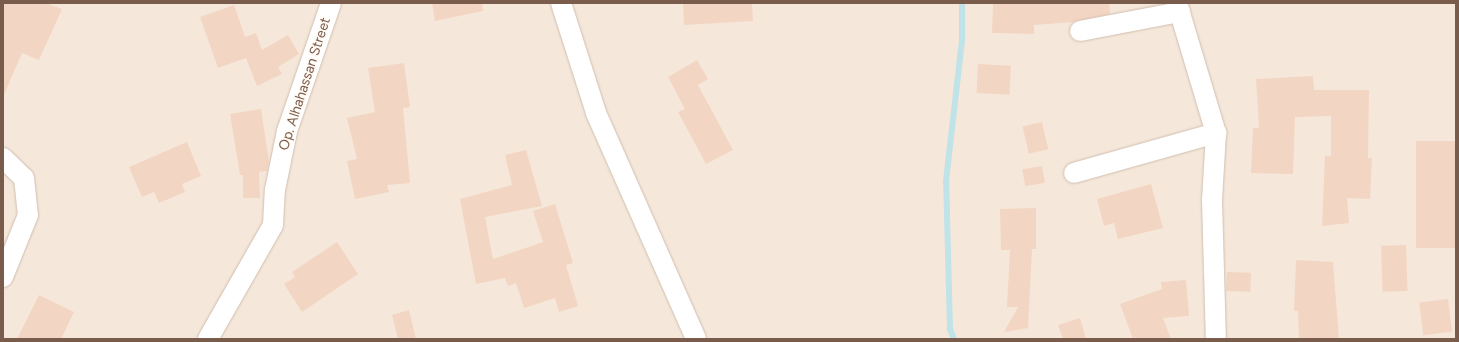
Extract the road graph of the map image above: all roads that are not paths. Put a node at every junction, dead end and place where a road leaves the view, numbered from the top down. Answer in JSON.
{"nodes":[{"id":1,"x":332,"y":3,"type":"edge"},
{"id":2,"x":561,"y":3,"type":"edge"},
{"id":3,"x":1179,"y":8,"type":"edge"},
{"id":4,"x":1080,"y":31,"type":"dead end"},
{"id":5,"x":1216,"y":133,"type":"junction"},
{"id":6,"x":3,"y":158,"type":"edge"},
{"id":7,"x":1074,"y":173,"type":"dead end"},
{"id":8,"x":3,"y":277,"type":"edge"},
{"id":9,"x":208,"y":339,"type":"edge"},
{"id":10,"x":696,"y":339,"type":"edge"},
{"id":11,"x":1216,"y":339,"type":"edge"}],
"edges":[{"from":1,"to":9,"type":"street","name":"Op. Alhahassan Street"},
{"from":2,"to":10,"type":"street"},
{"from":3,"to":4,"type":"street"},
{"from":3,"to":5,"type":"street"},
{"from":5,"to":7,"type":"street"},
{"from":5,"to":11,"type":"street"},
{"from":6,"to":8,"type":"street"}]}
